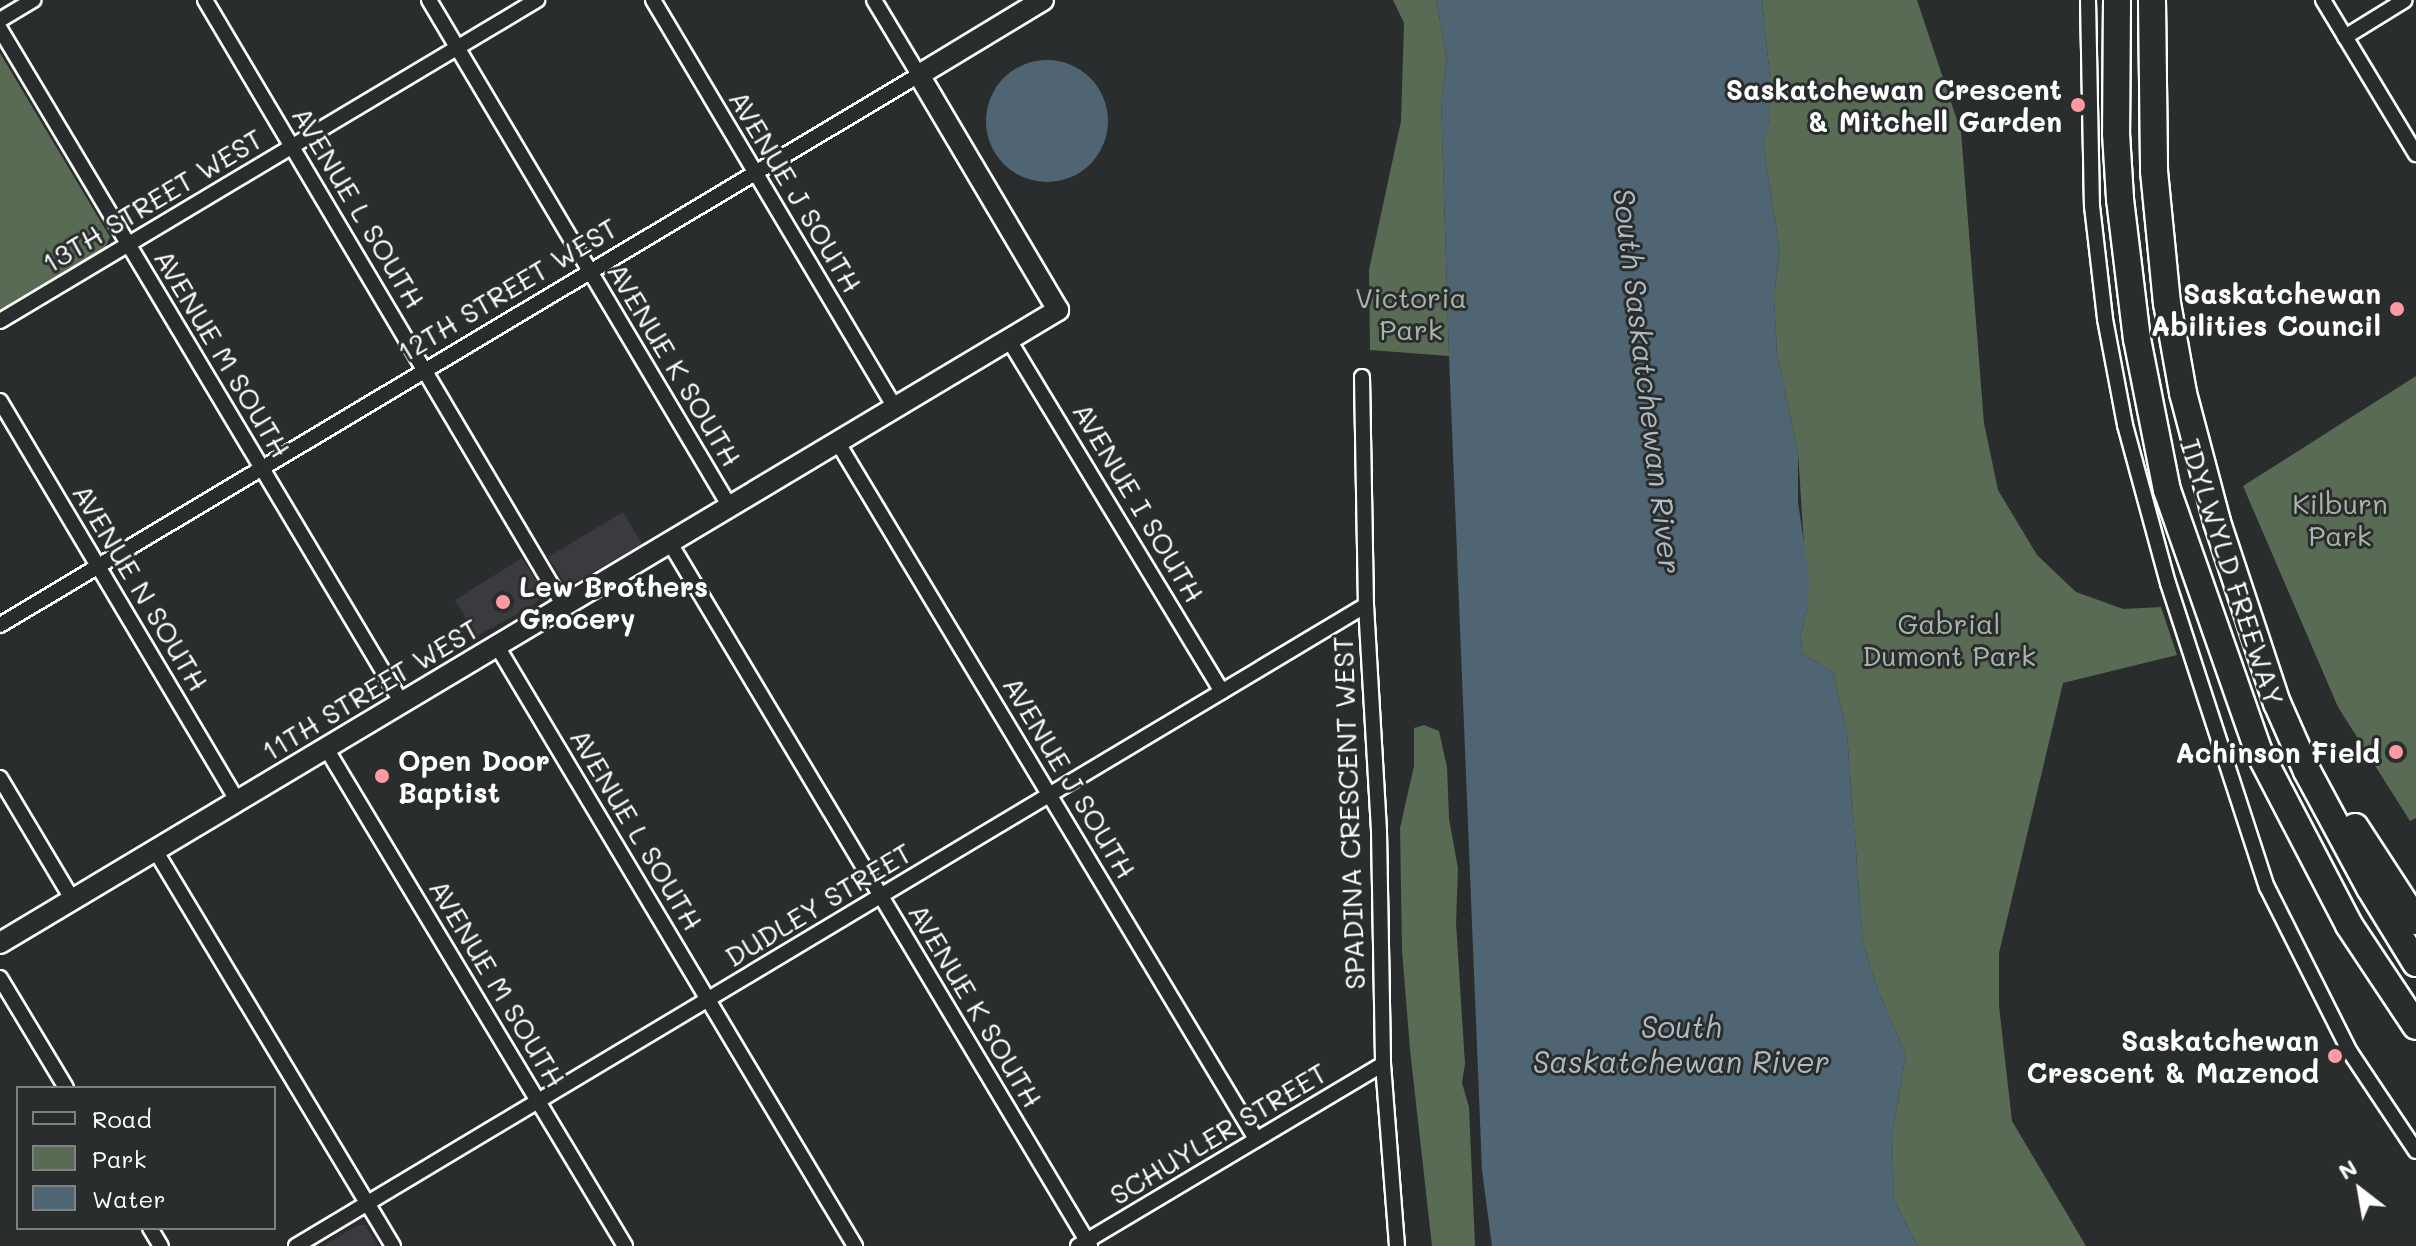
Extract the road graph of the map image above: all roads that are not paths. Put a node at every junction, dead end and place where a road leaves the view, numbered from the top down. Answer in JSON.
{"nodes":[{"id":1,"x":33,"y":0,"type":"edge"},
{"id":2,"x":205,"y":0,"type":"edge"},
{"id":3,"x":429,"y":0,"type":"edge"},
{"id":4,"x":537,"y":0,"type":"edge"},
{"id":5,"x":653,"y":0,"type":"edge"},
{"id":6,"x":874,"y":0,"type":"edge"},
{"id":7,"x":1043,"y":0,"type":"edge"},
{"id":8,"x":2088,"y":0,"type":"edge"},
{"id":9,"x":2117,"y":0,"type":"edge"},
{"id":10,"x":2152,"y":0,"type":"edge"},
{"id":11,"x":2323,"y":0,"type":"edge"},
{"id":12,"x":2405,"y":0,"type":"edge"},
{"id":13,"x":0,"y":20,"type":"edge"},
{"id":14,"x":0,"y":29,"type":"edge"},
{"id":15,"x":2345,"y":37,"type":"junction"},
{"id":16,"x":458,"y":47,"type":"junction"},
{"id":17,"x":919,"y":75,"type":"junction"},
{"id":18,"x":293,"y":145,"type":"junction"},
{"id":19,"x":2416,"y":154,"type":"edge"},
{"id":20,"x":756,"y":173,"type":"junction"},
{"id":21,"x":128,"y":244,"type":"junction"},
{"id":22,"x":590,"y":272,"type":"junction"},
{"id":23,"x":0,"y":321,"type":"edge"},
{"id":24,"x":1009,"y":340,"type":"junction"},
{"id":25,"x":426,"y":370,"type":"junction"},
{"id":26,"x":1362,"y":377,"type":"dead end"},
{"id":27,"x":0,"y":401,"type":"edge"},
{"id":28,"x":895,"y":408,"type":"junction"},
{"id":29,"x":838,"y":443,"type":"junction"},
{"id":30,"x":262,"y":469,"type":"junction"},
{"id":31,"x":730,"y":507,"type":"junction"},
{"id":32,"x":2217,"y":522,"type":"junction"},
{"id":33,"x":670,"y":543,"type":"junction"},
{"id":34,"x":98,"y":566,"type":"junction"},
{"id":35,"x":1366,"y":605,"type":"junction"},
{"id":36,"x":564,"y":606,"type":"junction"},
{"id":37,"x":0,"y":625,"type":"edge"},
{"id":38,"x":497,"y":646,"type":"junction"},
{"id":39,"x":1222,"y":692,"type":"junction"},
{"id":40,"x":402,"y":703,"type":"junction"},
{"id":41,"x":326,"y":748,"type":"junction"},
{"id":42,"x":0,"y":778,"type":"edge"},
{"id":43,"x":1051,"y":795,"type":"junction"},
{"id":44,"x":237,"y":800,"type":"junction"},
{"id":45,"x":155,"y":850,"type":"junction"},
{"id":46,"x":880,"y":897,"type":"junction"},
{"id":47,"x":72,"y":899,"type":"junction"},
{"id":48,"x":2416,"y":921,"type":"edge"},
{"id":49,"x":0,"y":943,"type":"edge"},
{"id":50,"x":2416,"y":963,"type":"edge"},
{"id":51,"x":0,"y":978,"type":"edge"},
{"id":52,"x":710,"y":999,"type":"junction"},
{"id":53,"x":2416,"y":1026,"type":"edge"},
{"id":54,"x":1383,"y":1064,"type":"junction"},
{"id":55,"x":65,"y":1086,"type":"edge"},
{"id":56,"x":539,"y":1102,"type":"junction"},
{"id":57,"x":1256,"y":1139,"type":"junction"},
{"id":58,"x":2416,"y":1151,"type":"edge"},
{"id":59,"x":367,"y":1203,"type":"junction"},
{"id":60,"x":1085,"y":1244,"type":"edge"},
{"id":61,"x":296,"y":1246,"type":"edge"},
{"id":62,"x":393,"y":1246,"type":"edge"},
{"id":63,"x":625,"y":1246,"type":"edge"},
{"id":64,"x":855,"y":1246,"type":"edge"},
{"id":65,"x":1397,"y":1246,"type":"edge"}],
"edges":[{"from":1,"to":13,"type":"street"},
{"from":2,"to":18,"type":"street","name":"AVENUE L SOUTH"},
{"from":3,"to":16,"type":"street","name":"AVENUE K SOUTH"},
{"from":4,"to":16,"type":"street","name":"13TH STREET WEST"},
{"from":5,"to":20,"type":"street","name":"AVENUE J SOUTH"},
{"from":6,"to":17,"type":"street"},
{"from":7,"to":17,"type":"street","name":"12TH STREET WEST"},
{"from":8,"to":58,"type":"street"},
{"from":9,"to":53,"type":"highway","name":"IDYLWYLD FREEWAY"},
{"from":10,"to":32,"type":"highway","name":"IDYLWYLD FREEWAY"},
{"from":11,"to":15,"type":"street"},
{"from":12,"to":15,"type":"street"},
{"from":14,"to":21,"type":"street","name":"AVENUE M SOUTH"},
{"from":15,"to":19,"type":"street"},
{"from":16,"to":18,"type":"street","name":"13TH STREET WEST"},
{"from":16,"to":22,"type":"street","name":"AVENUE K SOUTH"},
{"from":17,"to":20,"type":"street","name":"12TH STREET WEST"},
{"from":17,"to":24,"type":"street","name":"11TH STREET WEST"},
{"from":18,"to":21,"type":"street","name":"13TH STREET WEST"},
{"from":18,"to":25,"type":"street","name":"AVENUE L SOUTH"},
{"from":20,"to":22,"type":"street","name":"12TH STREET WEST"},
{"from":20,"to":28,"type":"street","name":"AVENUE J SOUTH"},
{"from":21,"to":23,"type":"street","name":"13TH STREET WEST"},
{"from":21,"to":30,"type":"street","name":"AVENUE M SOUTH"},
{"from":22,"to":25,"type":"street","name":"12TH STREET WEST"},
{"from":22,"to":31,"type":"street","name":"AVENUE K SOUTH"},
{"from":24,"to":28,"type":"street","name":"11TH STREET WEST"},
{"from":24,"to":39,"type":"street","name":"AVENUE I SOUTH"},
{"from":25,"to":30,"type":"street","name":"12TH STREET WEST"},
{"from":25,"to":36,"type":"street","name":"AVENUE L SOUTH"},
{"from":26,"to":35,"type":"street","name":"SPADINA CRESCENT WEST"},
{"from":27,"to":34,"type":"street","name":"AVENUE N SOUTH"},
{"from":28,"to":29,"type":"street","name":"11TH STREET WEST"},
{"from":29,"to":31,"type":"street","name":"11TH STREET WEST"},
{"from":29,"to":43,"type":"street","name":"AVENUE J SOUTH"},
{"from":30,"to":34,"type":"street","name":"12TH STREET WEST"},
{"from":30,"to":40,"type":"street","name":"AVENUE M SOUTH"},
{"from":31,"to":33,"type":"street","name":"11TH STREET WEST"},
{"from":32,"to":48,"type":"highway"},
{"from":32,"to":50,"type":"highway","name":"IDYLWYLD FREEWAY"},
{"from":33,"to":36,"type":"street","name":"11TH STREET WEST"},
{"from":33,"to":46,"type":"street","name":"AVENUE K SOUTH"},
{"from":34,"to":37,"type":"street","name":"12TH STREET WEST"},
{"from":34,"to":44,"type":"street","name":"AVENUE N SOUTH"},
{"from":35,"to":39,"type":"street","name":"DUDLEY STREET"},
{"from":35,"to":54,"type":"street","name":"SPADINA CRESCENT WEST"},
{"from":36,"to":38,"type":"street","name":"11TH STREET WEST"},
{"from":38,"to":40,"type":"street","name":"11TH STREET WEST"},
{"from":38,"to":52,"type":"street","name":"AVENUE L SOUTH"},
{"from":39,"to":43,"type":"street","name":"DUDLEY STREET"},
{"from":40,"to":41,"type":"street","name":"11TH STREET WEST"},
{"from":41,"to":44,"type":"street","name":"11TH STREET WEST"},
{"from":41,"to":56,"type":"street","name":"AVENUE M SOUTH"},
{"from":42,"to":47,"type":"street"},
{"from":43,"to":46,"type":"street","name":"DUDLEY STREET"},
{"from":43,"to":57,"type":"street","name":"AVENUE J SOUTH"},
{"from":44,"to":45,"type":"street","name":"11TH STREET WEST"},
{"from":45,"to":47,"type":"street","name":"11TH STREET WEST"},
{"from":45,"to":59,"type":"street"},
{"from":46,"to":52,"type":"street","name":"DUDLEY STREET"},
{"from":46,"to":60,"type":"street","name":"AVENUE K SOUTH"},
{"from":47,"to":49,"type":"street","name":"11TH STREET WEST"},
{"from":51,"to":55,"type":"street"},
{"from":52,"to":56,"type":"street","name":"DUDLEY STREET"},
{"from":52,"to":64,"type":"street","name":"AVENUE L SOUTH"},
{"from":54,"to":57,"type":"street","name":"SCHUYLER STREET"},
{"from":54,"to":65,"type":"street","name":"SPADINA CRESCENT WEST"},
{"from":56,"to":59,"type":"street","name":"DUDLEY STREET"},
{"from":56,"to":63,"type":"street","name":"AVENUE M SOUTH"},
{"from":57,"to":60,"type":"street","name":"SCHUYLER STREET"},
{"from":59,"to":61,"type":"street","name":"DUDLEY STREET"},
{"from":59,"to":62,"type":"street"}]}
